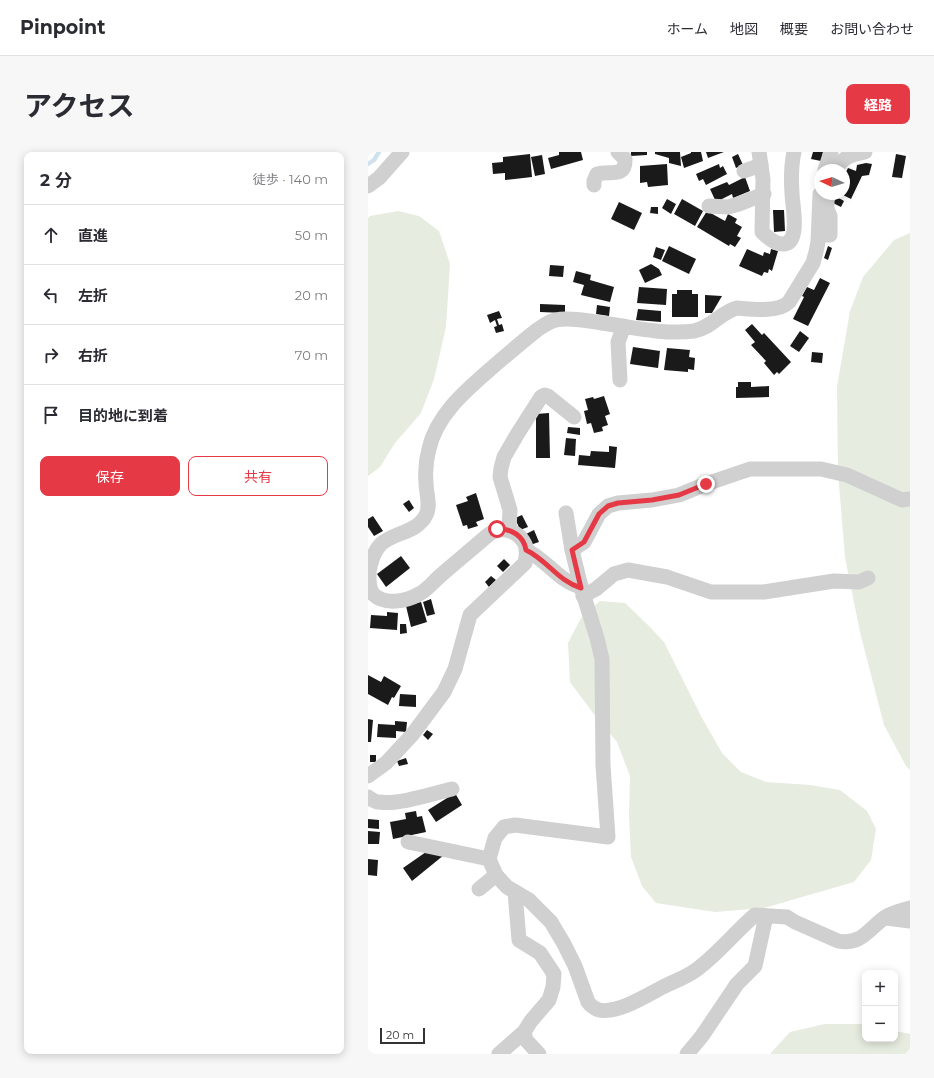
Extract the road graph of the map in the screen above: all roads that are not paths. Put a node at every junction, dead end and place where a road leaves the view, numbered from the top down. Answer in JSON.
{"nodes":[{"id":1,"x":402,"y":152,"type":"edge"},
{"id":2,"x":618,"y":152,"type":"edge"},
{"id":3,"x":794,"y":152,"type":"edge"},
{"id":4,"x":831,"y":152,"type":"edge"},
{"id":5,"x":865,"y":152,"type":"edge"},
{"id":6,"x":760,"y":158,"type":"edge"},
{"id":7,"x":827,"y":164,"type":"edge"},
{"id":8,"x":838,"y":164,"type":"edge"},
{"id":9,"x":744,"y":172,"type":"dead end"},
{"id":10,"x":368,"y":186,"type":"edge"},
{"id":11,"x":594,"y":186,"type":"dead end"},
{"id":12,"x":764,"y":194,"type":"junction"},
{"id":13,"x":820,"y":200,"type":"edge"},
{"id":14,"x":827,"y":200,"type":"edge"},
{"id":15,"x":709,"y":206,"type":"dead end"},
{"id":16,"x":819,"y":235,"type":"junction"},
{"id":17,"x":624,"y":326,"type":"junction"},
{"id":18,"x":620,"y":380,"type":"dead end"},
{"id":19,"x":574,"y":417,"type":"dead end"},
{"id":20,"x":910,"y":499,"type":"edge"},
{"id":21,"x":566,"y":513,"type":"dead end"},
{"id":22,"x":509,"y":530,"type":"junction"},
{"id":23,"x":526,"y":550,"type":"junction"},
{"id":24,"x":572,"y":550,"type":"junction"},
{"id":25,"x":868,"y":578,"type":"dead end"},
{"id":26,"x":369,"y":588,"type":"edge"},
{"id":27,"x":582,"y":592,"type":"junction"},
{"id":28,"x":368,"y":776,"type":"edge"},
{"id":29,"x":452,"y":788,"type":"dead end"},
{"id":30,"x":368,"y":797,"type":"edge"},
{"id":31,"x":408,"y":842,"type":"dead end"},
{"id":32,"x":489,"y":859,"type":"junction"},
{"id":33,"x":496,"y":875,"type":"junction"},
{"id":34,"x":479,"y":889,"type":"dead end"},
{"id":35,"x":515,"y":892,"type":"junction"},
{"id":36,"x":910,"y":908,"type":"edge"},
{"id":37,"x":766,"y":916,"type":"junction"},
{"id":38,"x":886,"y":918,"type":"junction"},
{"id":39,"x":910,"y":921,"type":"edge"},
{"id":40,"x":524,"y":1032,"type":"junction"},
{"id":41,"x":500,"y":1054,"type":"edge"},
{"id":42,"x":539,"y":1054,"type":"edge"},
{"id":43,"x":687,"y":1054,"type":"edge"}],
"edges":[{"from":1,"to":10,"type":"street"},
{"from":2,"to":11,"type":"street"},
{"from":3,"to":12,"type":"street"},
{"from":4,"to":7,"type":"street"},
{"from":5,"to":8,"type":"street"},
{"from":6,"to":9,"type":"street"},
{"from":6,"to":12,"type":"street"},
{"from":12,"to":15,"type":"street"},
{"from":13,"to":16,"type":"street"},
{"from":14,"to":16,"type":"street"},
{"from":16,"to":17,"type":"street"},
{"from":17,"to":18,"type":"street"},
{"from":17,"to":26,"type":"street"},
{"from":19,"to":22,"type":"street"},
{"from":20,"to":24,"type":"street"},
{"from":21,"to":24,"type":"street"},
{"from":22,"to":23,"type":"street"},
{"from":22,"to":26,"type":"street"},
{"from":23,"to":27,"type":"street"},
{"from":23,"to":28,"type":"street"},
{"from":24,"to":27,"type":"street"},
{"from":25,"to":27,"type":"street"},
{"from":27,"to":32,"type":"street"},
{"from":29,"to":30,"type":"street"},
{"from":31,"to":32,"type":"street"},
{"from":32,"to":33,"type":"street"},
{"from":33,"to":34,"type":"street"},
{"from":33,"to":35,"type":"street"},
{"from":35,"to":37,"type":"street"},
{"from":35,"to":40,"type":"street"},
{"from":36,"to":38,"type":"street"},
{"from":37,"to":38,"type":"street"},
{"from":37,"to":43,"type":"street"},
{"from":38,"to":39,"type":"street"},
{"from":40,"to":41,"type":"street"},
{"from":40,"to":42,"type":"street"}]}
